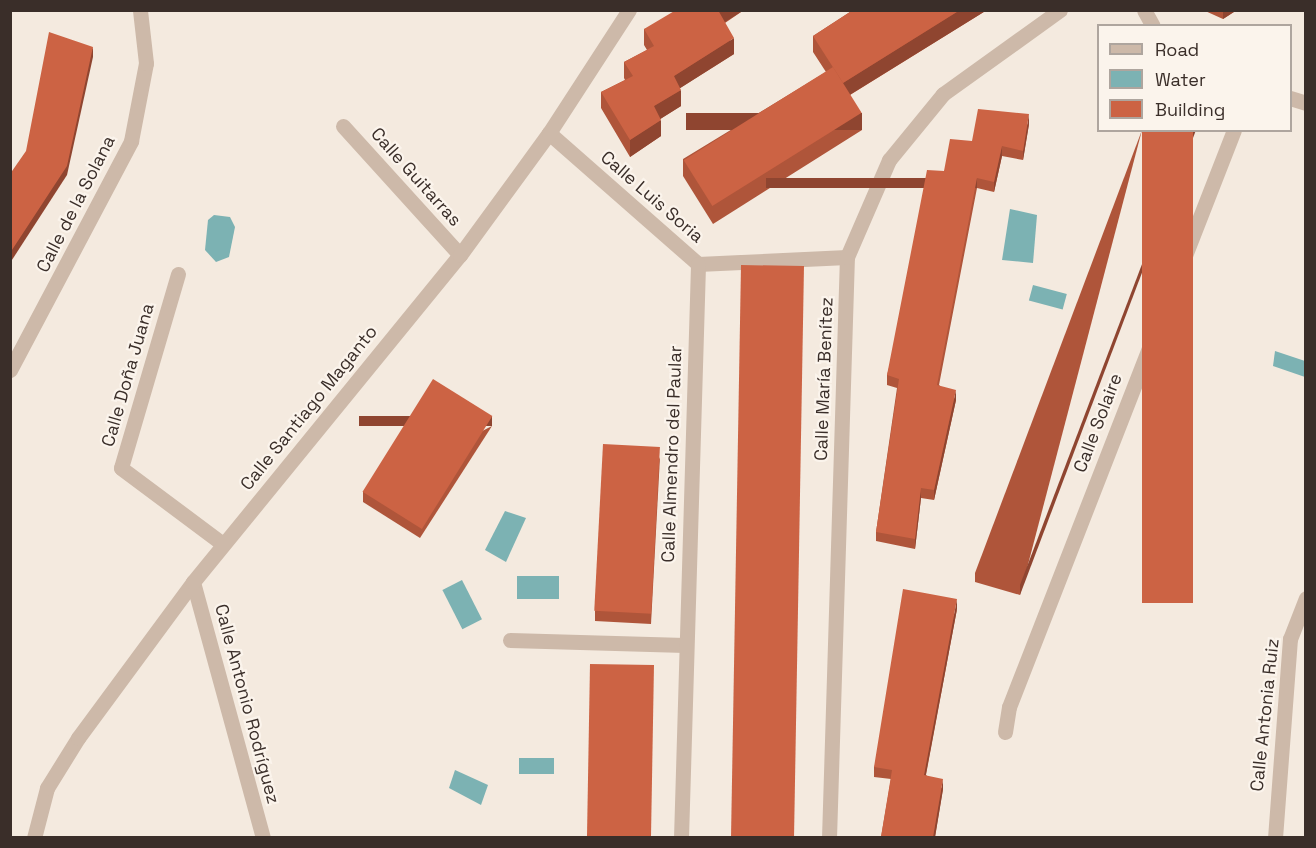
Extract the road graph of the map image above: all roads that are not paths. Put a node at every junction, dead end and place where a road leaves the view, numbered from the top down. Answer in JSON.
{"nodes":[{"id":1,"x":140,"y":10,"type":"edge"},
{"id":2,"x":629,"y":10,"type":"edge"},
{"id":3,"x":1060,"y":10,"type":"edge"},
{"id":4,"x":1144,"y":10,"type":"edge"},
{"id":5,"x":1152,"y":24,"type":"edge"},
{"id":6,"x":343,"y":126,"type":"dead end"},
{"id":7,"x":1233,"y":132,"type":"edge"},
{"id":8,"x":549,"y":133,"type":"junction"},
{"id":9,"x":460,"y":255,"type":"junction"},
{"id":10,"x":847,"y":257,"type":"junction"},
{"id":11,"x":698,"y":264,"type":"junction"},
{"id":12,"x":178,"y":274,"type":"dead end"},
{"id":13,"x":10,"y":370,"type":"edge"},
{"id":14,"x":223,"y":544,"type":"junction"},
{"id":15,"x":193,"y":582,"type":"junction"},
{"id":16,"x":1305,"y":598,"type":"edge"},
{"id":17,"x":510,"y":640,"type":"dead end"},
{"id":18,"x":685,"y":645,"type":"junction"},
{"id":19,"x":1005,"y":732,"type":"dead end"},
{"id":20,"x":34,"y":837,"type":"edge"},
{"id":21,"x":263,"y":837,"type":"edge"},
{"id":22,"x":681,"y":837,"type":"edge"},
{"id":23,"x":828,"y":837,"type":"edge"},
{"id":24,"x":1275,"y":837,"type":"edge"}],
"edges":[{"from":1,"to":13,"type":"street","name":"Calle de la Solana"},
{"from":2,"to":8,"type":"street","name":"Calle Santiago Maganto"},
{"from":3,"to":10,"type":"street","name":"Calle María Benítez"},
{"from":4,"to":5,"type":"street"},
{"from":6,"to":9,"type":"street","name":"Calle Guitarras"},
{"from":7,"to":19,"type":"street","name":"Calle Solaire"},
{"from":8,"to":9,"type":"street","name":"Calle Santiago Maganto"},
{"from":8,"to":11,"type":"street","name":"Calle Luis Soria"},
{"from":9,"to":14,"type":"street","name":"Calle Santiago Maganto"},
{"from":10,"to":11,"type":"street","name":"Calle Luis Soria"},
{"from":10,"to":23,"type":"street","name":"Calle María Benítez"},
{"from":11,"to":18,"type":"street","name":"Calle Almendro del Paular"},
{"from":12,"to":14,"type":"street","name":"Calle Doña Juana"},
{"from":14,"to":15,"type":"street","name":"Calle Santiago Maganto"},
{"from":15,"to":20,"type":"street","name":"Calle Santiago Maganto"},
{"from":15,"to":21,"type":"street","name":"Calle Antonio Rodríguez"},
{"from":16,"to":24,"type":"street","name":"Calle Antonia Ruiz"},
{"from":17,"to":18,"type":"street"},
{"from":18,"to":22,"type":"street","name":"Calle Almendro del Paular"}]}
